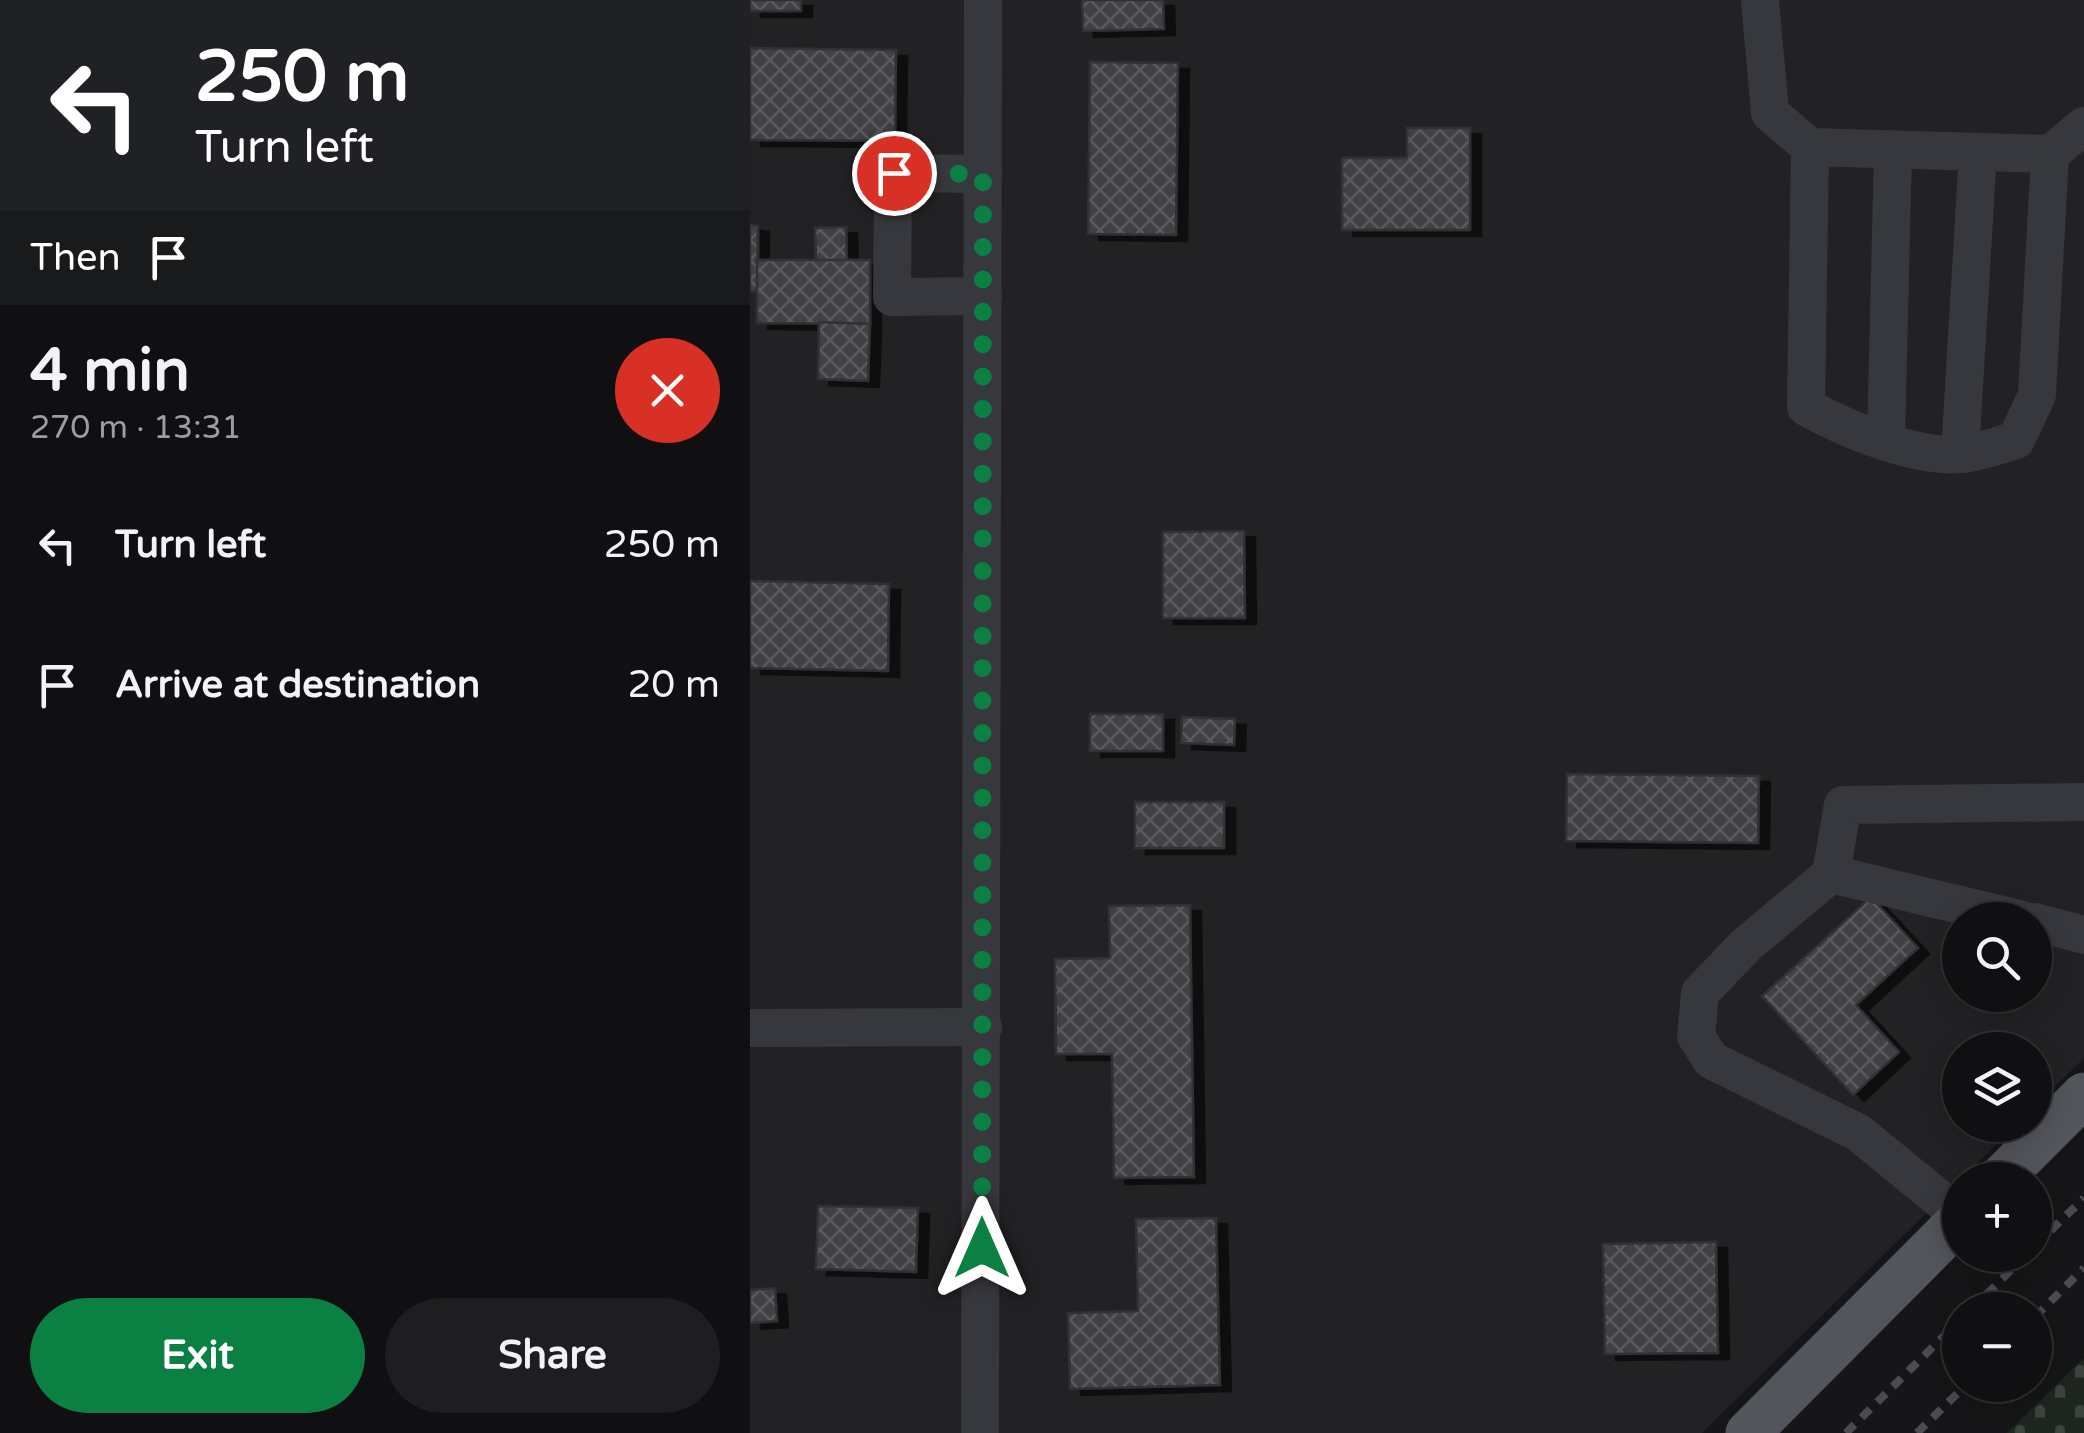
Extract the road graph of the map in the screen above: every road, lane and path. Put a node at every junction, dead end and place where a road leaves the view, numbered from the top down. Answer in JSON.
{"nodes":[{"id":1,"x":983,"y":0,"type":"edge"},
{"id":2,"x":1760,"y":0,"type":"edge"},
{"id":3,"x":2084,"y":126,"type":"edge"},
{"id":4,"x":1810,"y":147,"type":"junction"},
{"id":5,"x":1892,"y":150,"type":"junction"},
{"id":6,"x":1978,"y":152,"type":"junction"},
{"id":7,"x":2050,"y":154,"type":"junction"},
{"id":8,"x":983,"y":174,"type":"junction"},
{"id":9,"x":983,"y":296,"type":"junction"},
{"id":10,"x":1886,"y":440,"type":"junction"},
{"id":11,"x":1960,"y":454,"type":"junction"},
{"id":12,"x":2084,"y":802,"type":"edge"},
{"id":13,"x":1832,"y":874,"type":"junction"},
{"id":14,"x":1948,"y":902,"type":"edge"},
{"id":15,"x":2052,"y":927,"type":"edge"},
{"id":16,"x":2084,"y":935,"type":"edge"},
{"id":17,"x":983,"y":1027,"type":"junction"},
{"id":18,"x":750,"y":1028,"type":"edge"},
{"id":19,"x":2084,"y":1095,"type":"edge"},
{"id":20,"x":2017,"y":1162,"type":"edge"},
{"id":21,"x":1942,"y":1203,"type":"edge"},
{"id":22,"x":1942,"y":1236,"type":"edge"},
{"id":23,"x":980,"y":1433,"type":"edge"},
{"id":24,"x":1748,"y":1433,"type":"edge"}],
"edges":[{"from":1,"to":8,"type":"street"},
{"from":2,"to":4,"type":"street"},
{"from":3,"to":7,"type":"street"},
{"from":4,"to":5,"type":"street"},
{"from":4,"to":10,"type":"street"},
{"from":5,"to":6,"type":"street"},
{"from":5,"to":10,"type":"street"},
{"from":6,"to":7,"type":"street"},
{"from":6,"to":11,"type":"street"},
{"from":7,"to":11,"type":"street"},
{"from":8,"to":9,"type":"street"},
{"from":8,"to":9,"type":"street"},
{"from":9,"to":17,"type":"street"},
{"from":10,"to":11,"type":"street"},
{"from":12,"to":13,"type":"street"},
{"from":13,"to":14,"type":"street"},
{"from":13,"to":21,"type":"street"},
{"from":15,"to":16,"type":"street"},
{"from":17,"to":18,"type":"street"},
{"from":17,"to":23,"type":"street"},
{"from":19,"to":20,"type":"main road"},
{"from":22,"to":24,"type":"main road"}]}
